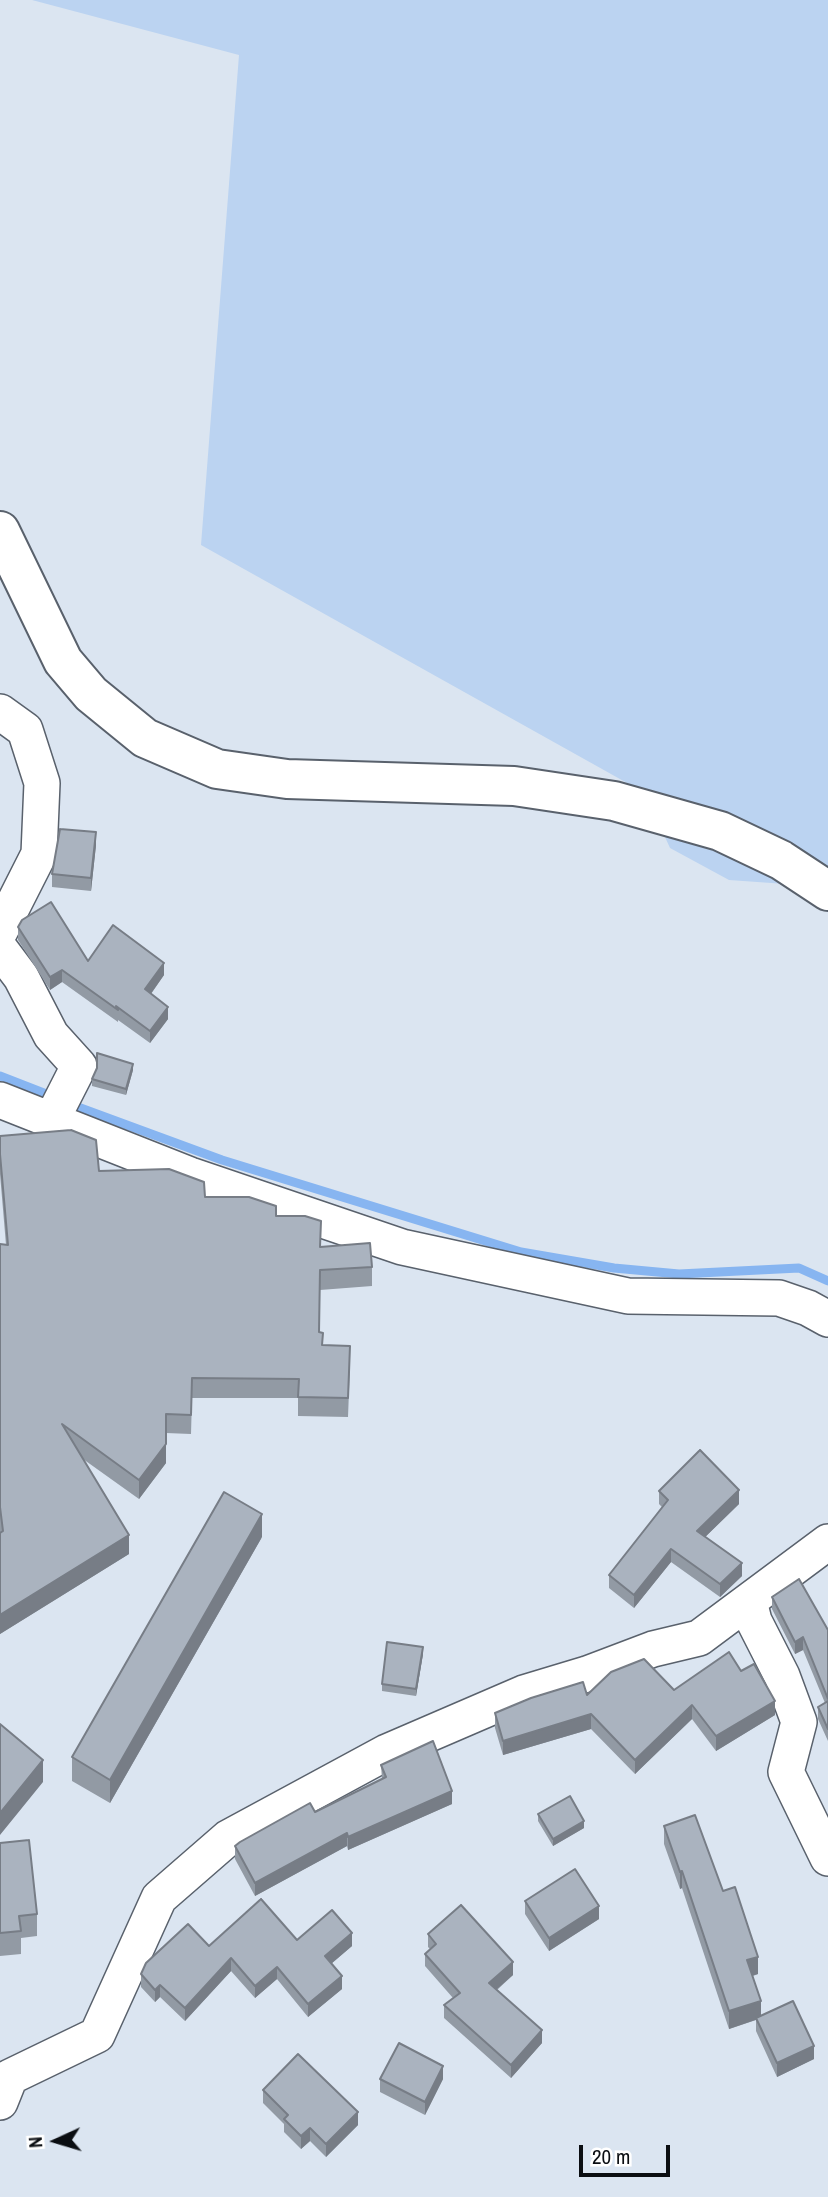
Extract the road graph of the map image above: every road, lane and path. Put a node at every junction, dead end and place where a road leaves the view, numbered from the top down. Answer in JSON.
{"nodes":[{"id":1,"x":0,"y":531,"type":"edge"},
{"id":2,"x":0,"y":712,"type":"edge"},
{"id":3,"x":828,"y":891,"type":"edge"},
{"id":4,"x":0,"y":931,"type":"edge"},
{"id":5,"x":0,"y":949,"type":"edge"},
{"id":6,"x":0,"y":1100,"type":"edge"},
{"id":7,"x":52,"y":1119,"type":"junction"},
{"id":8,"x":828,"y":1319,"type":"edge"},
{"id":9,"x":828,"y":1542,"type":"edge"},
{"id":10,"x":749,"y":1601,"type":"junction"},
{"id":11,"x":828,"y":1858,"type":"edge"},
{"id":12,"x":0,"y":2102,"type":"edge"}],
"edges":[{"from":1,"to":3,"type":"street"},
{"from":2,"to":4,"type":"street"},
{"from":5,"to":7,"type":"street"},
{"from":6,"to":7,"type":"street"},
{"from":7,"to":8,"type":"street"},
{"from":9,"to":10,"type":"street"},
{"from":10,"to":11,"type":"street"},
{"from":10,"to":12,"type":"street"}]}
